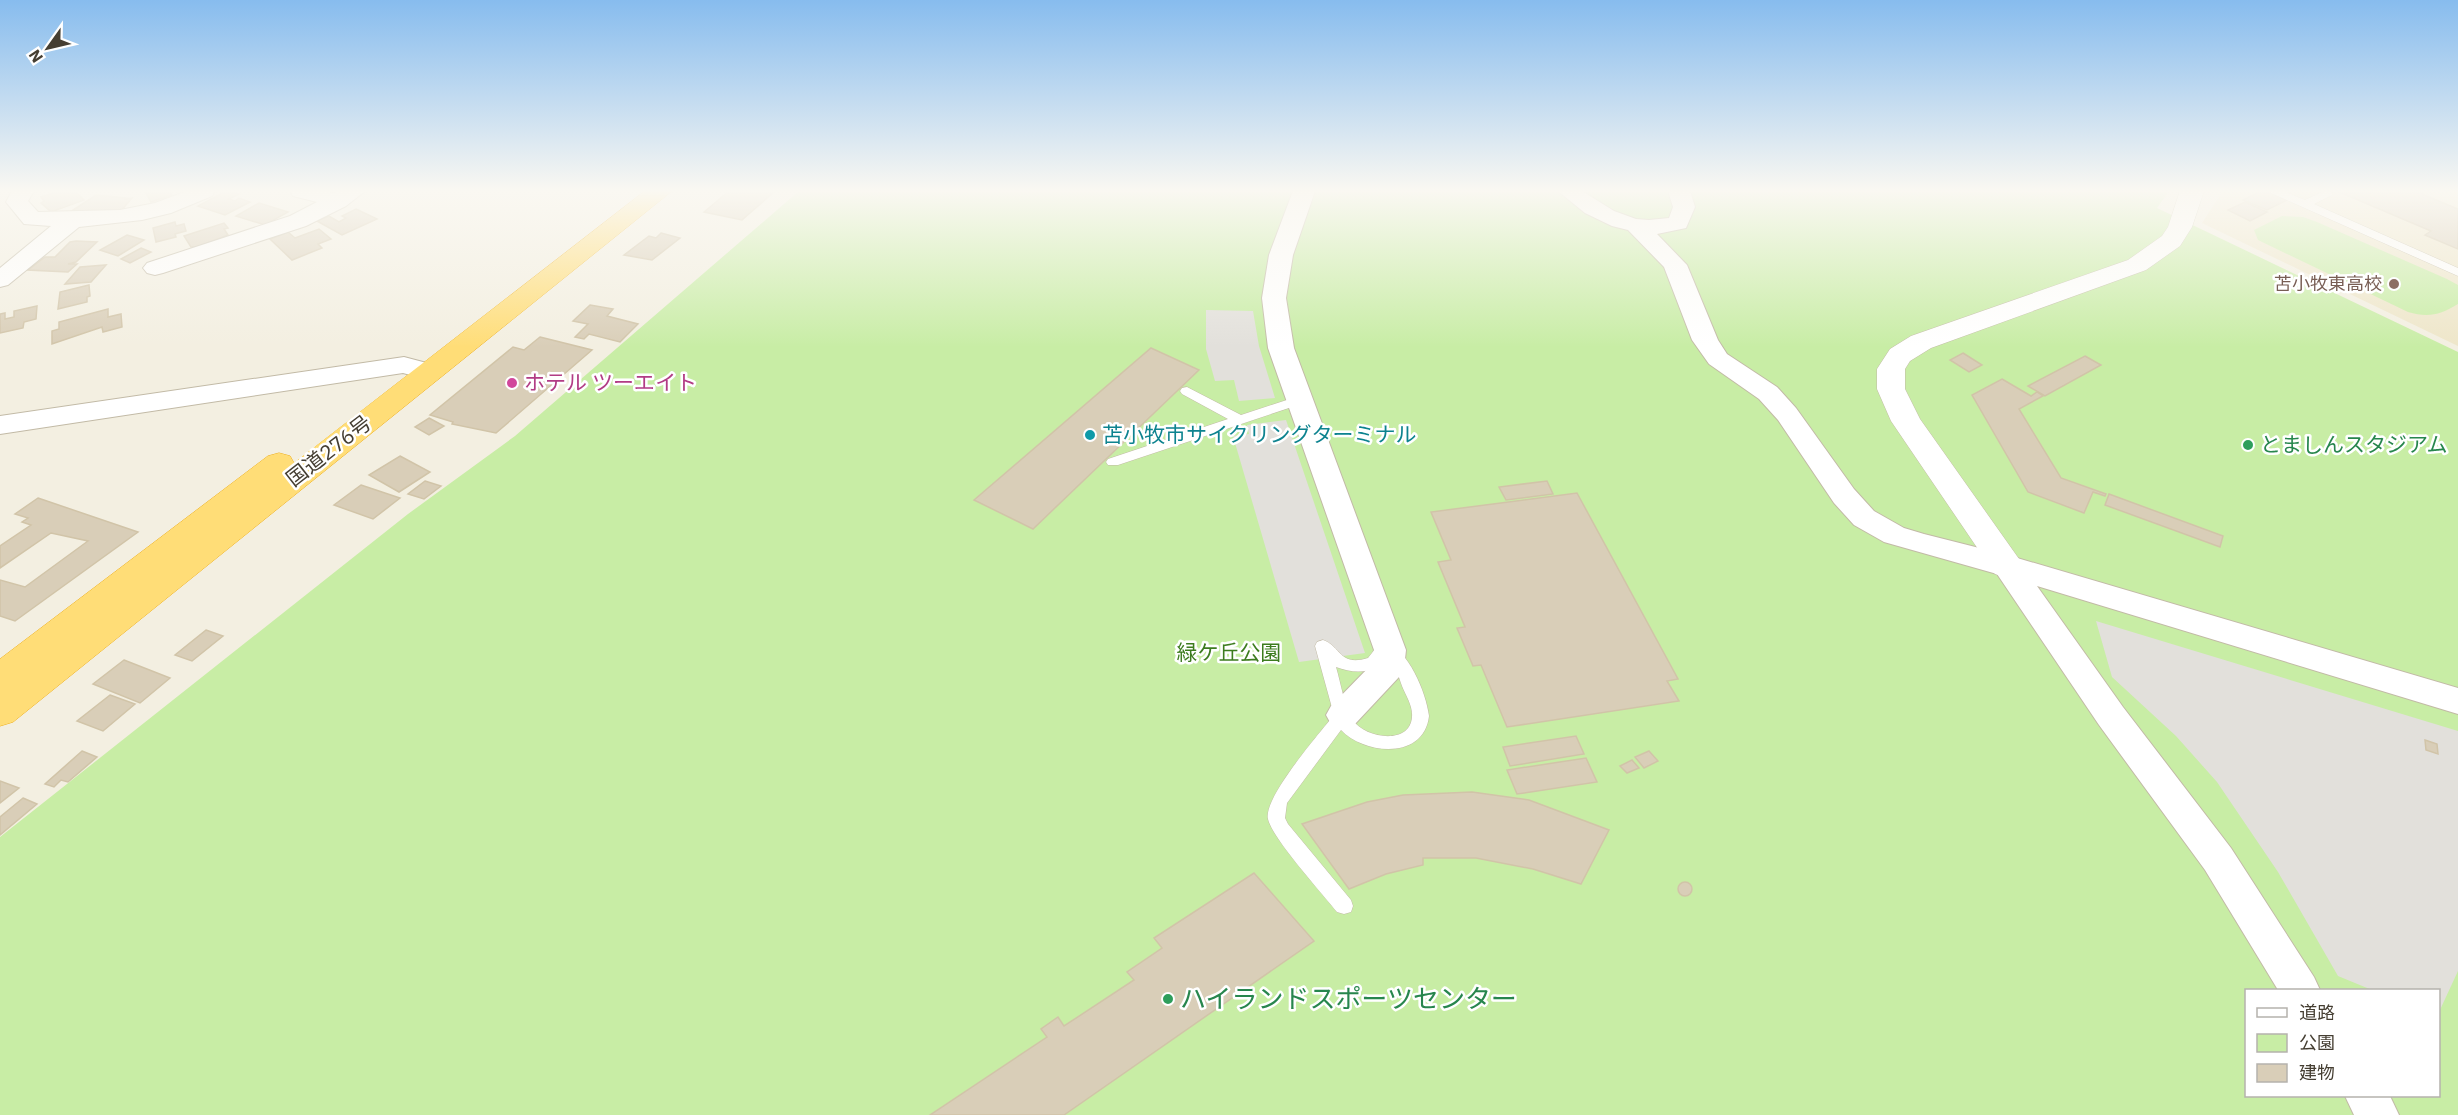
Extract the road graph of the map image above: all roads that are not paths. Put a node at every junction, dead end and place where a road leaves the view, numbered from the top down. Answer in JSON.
{"nodes":[{"id":1,"x":40,"y":243,"type":"edge"},
{"id":2,"x":231,"y":243,"type":"edge"},
{"id":3,"x":567,"y":243,"type":"edge"},
{"id":4,"x":589,"y":243,"type":"edge"},
{"id":5,"x":1285,"y":243,"type":"edge"},
{"id":6,"x":1653,"y":243,"type":"edge"},
{"id":7,"x":2168,"y":243,"type":"edge"},
{"id":8,"x":2393,"y":243,"type":"edge"},
{"id":9,"x":9,"y":264,"type":"edge"},
{"id":10,"x":155,"y":268,"type":"dead end"},
{"id":11,"x":2458,"y":272,"type":"edge"},
{"id":12,"x":0,"y":280,"type":"edge"},
{"id":13,"x":416,"y":369,"type":"junction"},
{"id":14,"x":1187,"y":391,"type":"dead end"},
{"id":15,"x":1299,"y":400,"type":"junction"},
{"id":16,"x":1240,"y":420,"type":"junction"},
{"id":17,"x":0,"y":424,"type":"edge"},
{"id":18,"x":1113,"y":462,"type":"dead end"},
{"id":19,"x":2007,"y":566,"type":"junction"},
{"id":20,"x":1387,"y":644,"type":"junction"},
{"id":21,"x":0,"y":678,"type":"edge"},
{"id":22,"x":2458,"y":701,"type":"edge"},
{"id":23,"x":0,"y":712,"type":"edge"},
{"id":24,"x":1342,"y":714,"type":"junction"},
{"id":25,"x":1344,"y":906,"type":"dead end"},
{"id":26,"x":2299,"y":989,"type":"edge"},
{"id":27,"x":2367,"y":1097,"type":"edge"},
{"id":28,"x":2379,"y":1115,"type":"edge"}],
"edges":[{"from":1,"to":9,"type":"street"},
{"from":2,"to":10,"type":"street"},
{"from":3,"to":13,"type":"highway","name":"国道276号"},
{"from":4,"to":13,"type":"highway","name":"国道276号"},
{"from":5,"to":15,"type":"street"},
{"from":6,"to":19,"type":"street"},
{"from":7,"to":19,"type":"street"},
{"from":8,"to":11,"type":"lane"},
{"from":9,"to":12,"type":"street"},
{"from":13,"to":17,"type":"street"},
{"from":13,"to":21,"type":"highway","name":"国道276号"},
{"from":13,"to":23,"type":"highway","name":"国道276号"},
{"from":14,"to":16,"type":"lane"},
{"from":15,"to":16,"type":"lane"},
{"from":15,"to":20,"type":"street"},
{"from":16,"to":18,"type":"lane"},
{"from":19,"to":22,"type":"street"},
{"from":19,"to":26,"type":"street"},
{"from":20,"to":24,"type":"street"},
{"from":20,"to":24,"type":"lane"},
{"from":20,"to":24,"type":"lane"},
{"from":24,"to":25,"type":"lane"},
{"from":27,"to":28,"type":"street"}]}
